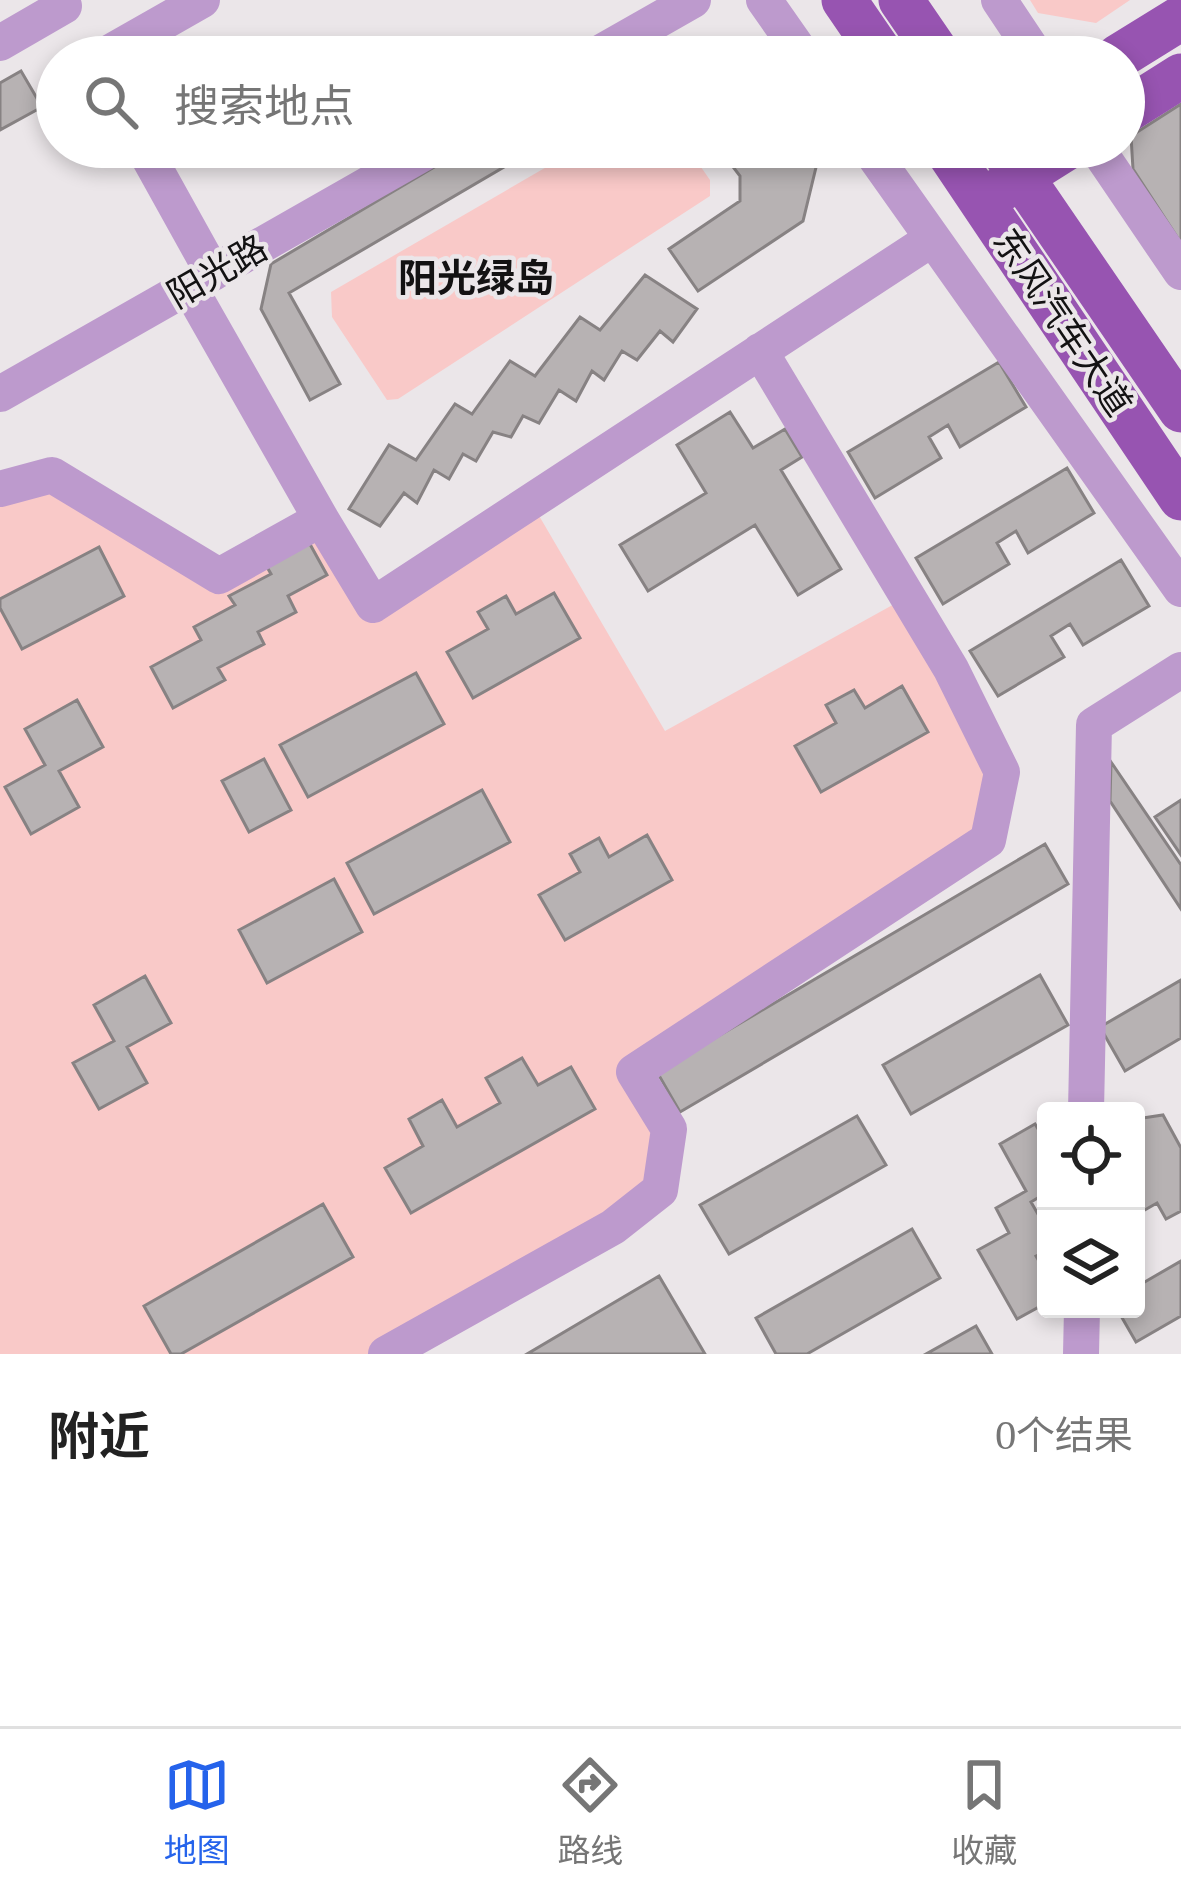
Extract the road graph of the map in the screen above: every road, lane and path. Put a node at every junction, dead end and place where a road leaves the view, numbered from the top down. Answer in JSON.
{"nodes":[{"id":1,"x":202,"y":0,"type":"edge"},
{"id":2,"x":693,"y":0,"type":"edge"},
{"id":3,"x":764,"y":0,"type":"edge"},
{"id":4,"x":844,"y":0,"type":"edge"},
{"id":5,"x":901,"y":0,"type":"edge"},
{"id":6,"x":998,"y":0,"type":"edge"},
{"id":7,"x":62,"y":3,"type":"edge"},
{"id":8,"x":1181,"y":18,"type":"edge"},
{"id":9,"x":80,"y":36,"type":"edge"},
{"id":10,"x":139,"y":36,"type":"edge"},
{"id":11,"x":630,"y":36,"type":"edge"},
{"id":12,"x":789,"y":36,"type":"edge"},
{"id":13,"x":869,"y":36,"type":"edge"},
{"id":14,"x":926,"y":36,"type":"edge"},
{"id":15,"x":1023,"y":36,"type":"edge"},
{"id":16,"x":1145,"y":40,"type":"edge"},
{"id":17,"x":0,"y":43,"type":"edge"},
{"id":18,"x":1181,"y":76,"type":"edge"},
{"id":19,"x":1145,"y":99,"type":"edge"},
{"id":20,"x":152,"y":168,"type":"edge"},
{"id":21,"x":397,"y":168,"type":"edge"},
{"id":22,"x":883,"y":168,"type":"edge"},
{"id":23,"x":966,"y":168,"type":"edge"},
{"id":24,"x":1007,"y":168,"type":"edge"},
{"id":25,"x":1015,"y":168,"type":"edge"},
{"id":26,"x":1110,"y":168,"type":"edge"},
{"id":27,"x":982,"y":201,"type":"junction"},
{"id":28,"x":932,"y":238,"type":"junction"},
{"id":29,"x":1181,"y":272,"type":"edge"},
{"id":30,"x":201,"y":280,"type":"junction"},
{"id":31,"x":760,"y":351,"type":"junction"},
{"id":32,"x":0,"y":394,"type":"edge"},
{"id":33,"x":1181,"y":410,"type":"edge"},
{"id":34,"x":0,"y":489,"type":"edge"},
{"id":35,"x":1181,"y":498,"type":"edge"},
{"id":36,"x":321,"y":519,"type":"junction"},
{"id":37,"x":1181,"y":589,"type":"edge"},
{"id":38,"x":1181,"y":670,"type":"edge"},
{"id":39,"x":1086,"y":1102,"type":"edge"},
{"id":40,"x":1082,"y":1318,"type":"edge"},
{"id":41,"x":386,"y":1354,"type":"edge"},
{"id":42,"x":1082,"y":1354,"type":"edge"}],
"edges":[{"from":1,"to":10,"type":"street"},
{"from":2,"to":11,"type":"street"},
{"from":3,"to":12,"type":"street"},
{"from":4,"to":13,"type":"main road"},
{"from":5,"to":14,"type":"main road"},
{"from":6,"to":15,"type":"street"},
{"from":7,"to":9,"type":"street"},
{"from":7,"to":17,"type":"street"},
{"from":8,"to":16,"type":"main road"},
{"from":18,"to":19,"type":"main road"},
{"from":20,"to":30,"type":"street"},
{"from":21,"to":30,"type":"street","name":"阳光路"},
{"from":22,"to":28,"type":"street"},
{"from":23,"to":27,"type":"main road","name":"东风汽车大道"},
{"from":24,"to":27,"type":"main road"},
{"from":25,"to":33,"type":"main road","name":"东风汽车大道"},
{"from":26,"to":29,"type":"street"},
{"from":27,"to":35,"type":"main road","name":"东风汽车大道"},
{"from":28,"to":31,"type":"street"},
{"from":28,"to":37,"type":"street"},
{"from":30,"to":32,"type":"street","name":"阳光路"},
{"from":30,"to":36,"type":"street"},
{"from":31,"to":36,"type":"street"},
{"from":31,"to":41,"type":"street"},
{"from":34,"to":36,"type":"street"},
{"from":38,"to":39,"type":"street"},
{"from":40,"to":42,"type":"street"}]}
